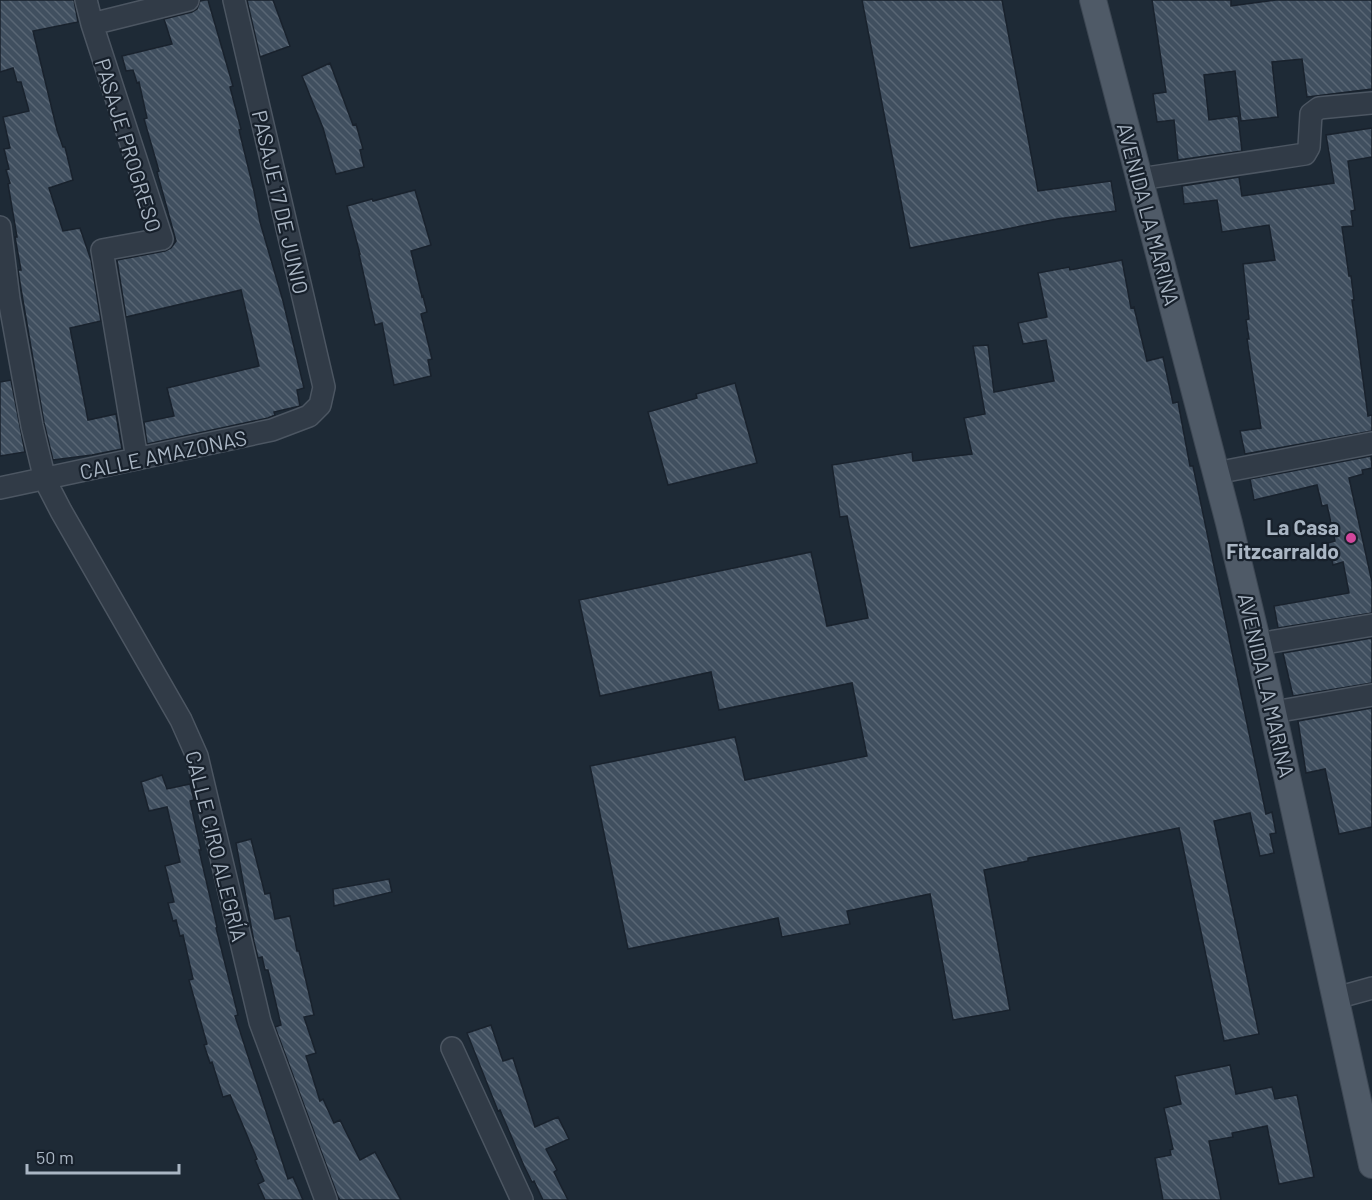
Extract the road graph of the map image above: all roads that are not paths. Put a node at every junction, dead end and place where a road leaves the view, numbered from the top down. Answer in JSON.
{"nodes":[{"id":1,"x":86,"y":0,"type":"edge"},
{"id":2,"x":188,"y":0,"type":"edge"},
{"id":3,"x":234,"y":0,"type":"edge"},
{"id":4,"x":1093,"y":0,"type":"edge"},
{"id":5,"x":92,"y":24,"type":"junction"},
{"id":6,"x":1372,"y":103,"type":"edge"},
{"id":7,"x":1140,"y":179,"type":"junction"},
{"id":8,"x":0,"y":227,"type":"edge"},
{"id":9,"x":320,"y":405,"type":"joint"},
{"id":10,"x":1372,"y":443,"type":"edge"},
{"id":11,"x":136,"y":459,"type":"junction"},
{"id":12,"x":1216,"y":473,"type":"junction"},
{"id":13,"x":45,"y":480,"type":"junction"},
{"id":14,"x":0,"y":488,"type":"edge"},
{"id":15,"x":1372,"y":625,"type":"edge"},
{"id":16,"x":1258,"y":644,"type":"junction"},
{"id":17,"x":1372,"y":696,"type":"edge"},
{"id":18,"x":1274,"y":712,"type":"junction"},
{"id":19,"x":1372,"y":988,"type":"edge"},
{"id":20,"x":1336,"y":998,"type":"junction"},
{"id":21,"x":452,"y":1048,"type":"dead end"},
{"id":22,"x":1372,"y":1165,"type":"edge"},
{"id":23,"x":326,"y":1200,"type":"edge"},
{"id":24,"x":522,"y":1200,"type":"edge"}],
"edges":[{"from":1,"to":5,"type":"street","name":"PASAJE PROGRESO"},
{"from":2,"to":5,"type":"street"},
{"from":3,"to":9,"type":"street","name":"PASAJE 17 DE JUNIO"},
{"from":4,"to":7,"type":"main road","name":"AVENIDA LA MARINA"},
{"from":5,"to":11,"type":"street","name":"PASAJE PROGRESO"},
{"from":6,"to":7,"type":"street"},
{"from":7,"to":12,"type":"main road","name":"AVENIDA LA MARINA"},
{"from":8,"to":13,"type":"street","name":"CALLE CIRO ALEGRÍA"},
{"from":9,"to":11,"type":"street","name":"CALLE AMAZONAS"},
{"from":10,"to":12,"type":"street"},
{"from":11,"to":13,"type":"street","name":"CALLE AMAZONAS"},
{"from":12,"to":16,"type":"main road","name":"AVENIDA LA MARINA"},
{"from":13,"to":14,"type":"street","name":"CALLE AMAZONAS"},
{"from":13,"to":23,"type":"street","name":"CALLE CIRO ALEGRÍA"},
{"from":15,"to":16,"type":"street"},
{"from":16,"to":18,"type":"main road","name":"AVENIDA LA MARINA"},
{"from":17,"to":18,"type":"street"},
{"from":18,"to":20,"type":"main road","name":"AVENIDA LA MARINA"},
{"from":19,"to":20,"type":"street"},
{"from":20,"to":22,"type":"main road","name":"AVENIDA LA MARINA"},
{"from":21,"to":24,"type":"street"}]}
